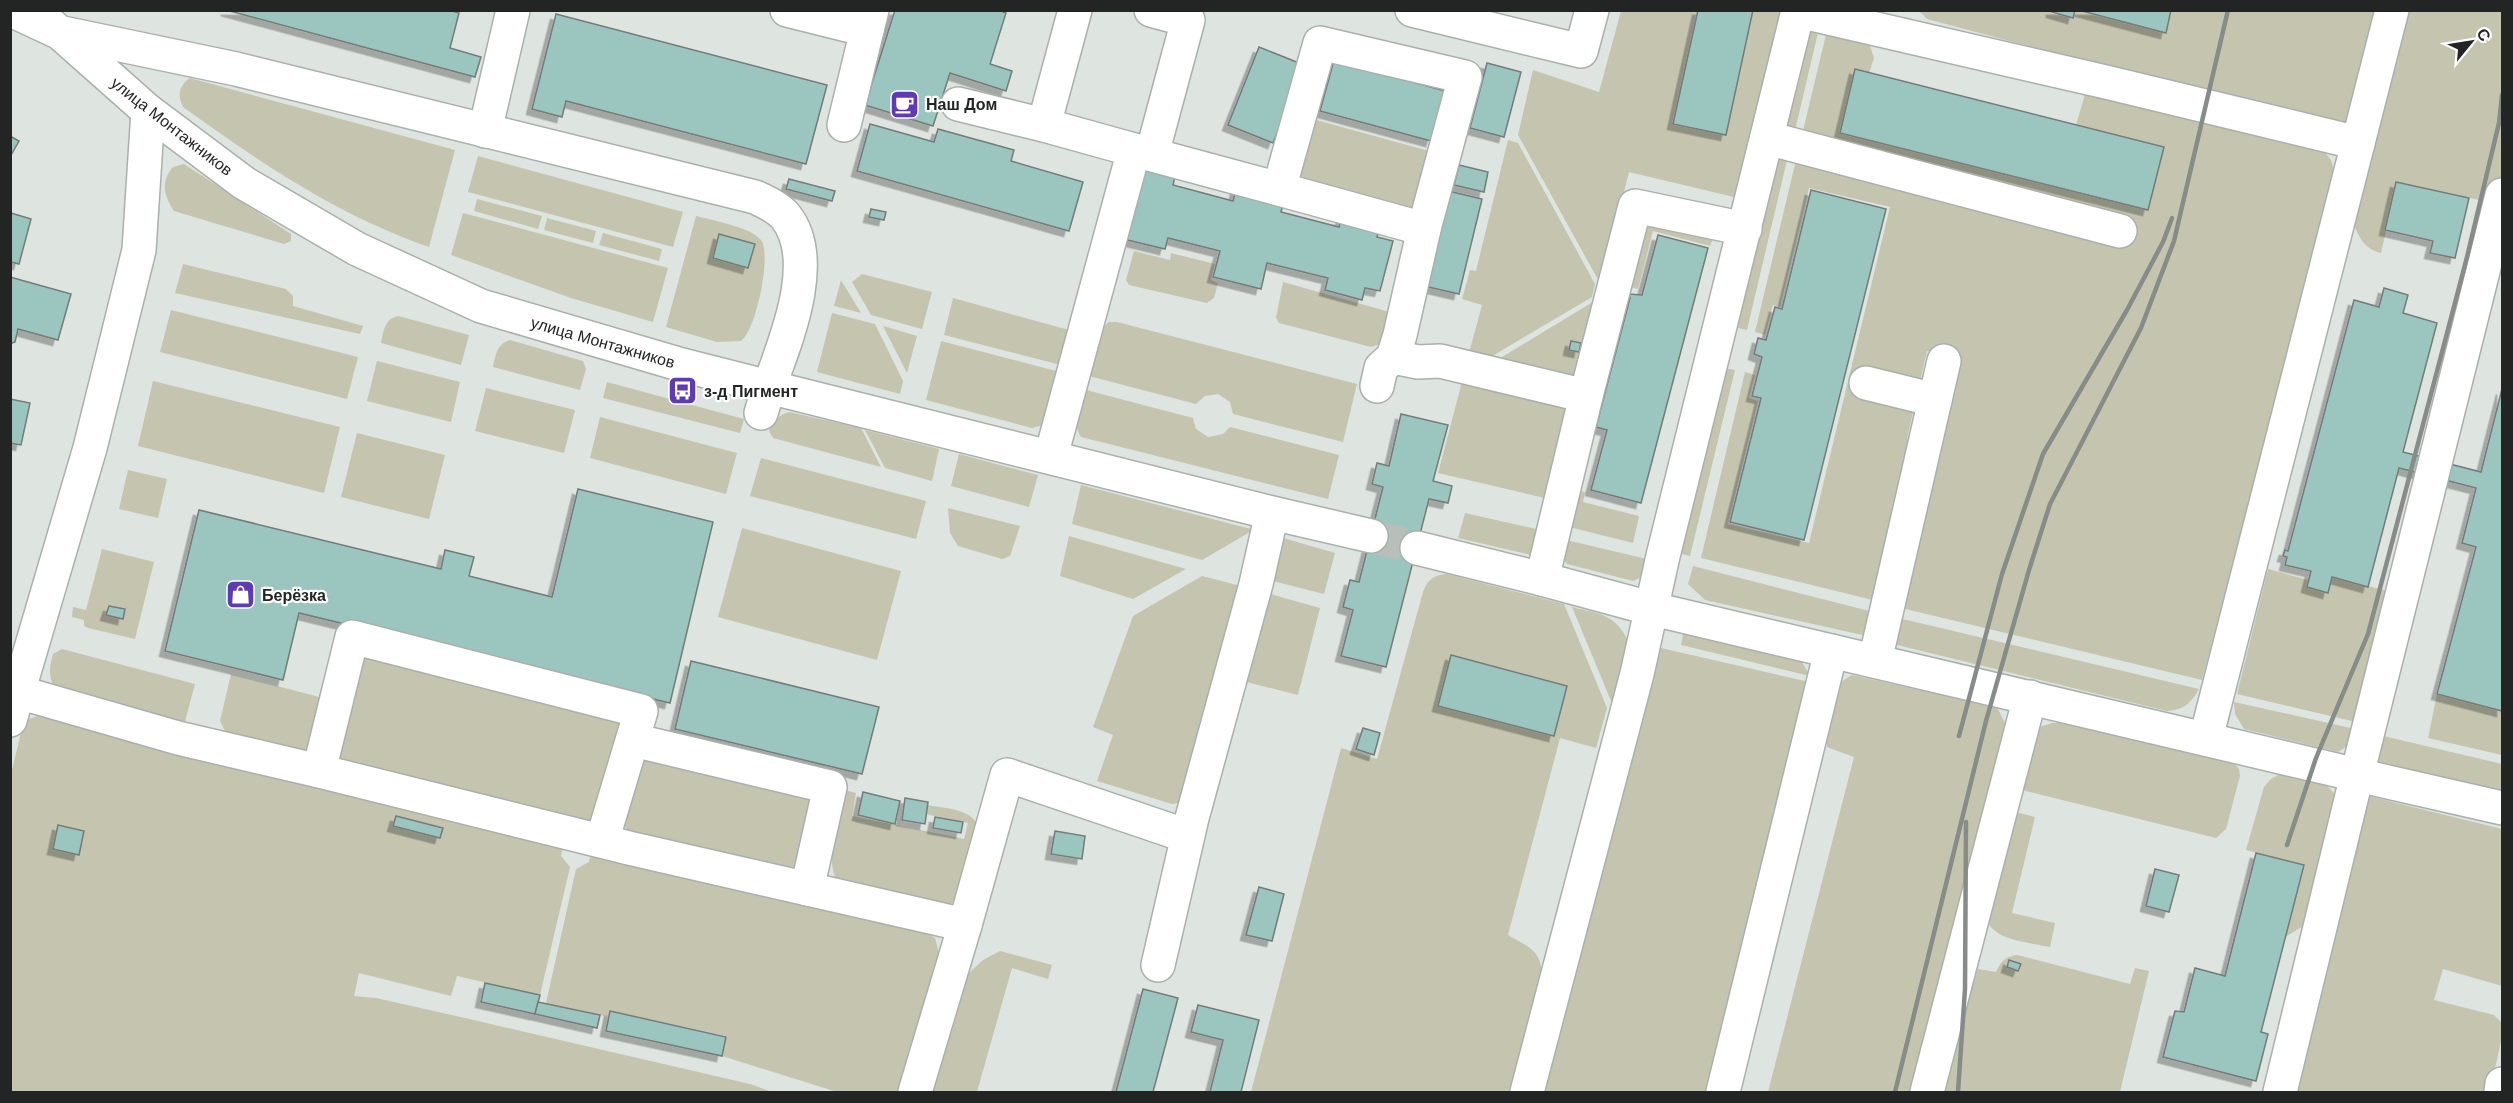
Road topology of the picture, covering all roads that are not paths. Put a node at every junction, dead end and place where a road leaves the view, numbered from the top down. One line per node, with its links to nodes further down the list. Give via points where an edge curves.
1 (11, 10): 11 (street)
2 (513, 10): 16 (street)
3 (787, 10): 10 (street)
4 (1075, 10): 15 (street)
5 (1151, 10): 19 (street, via 1188,21)
6 (1412, 10): 7 (street, via 1581,51)
7 (1593, 10)
8 (2392, 10): 18 (street)
9 (1798, 11): 17 (street); 18 (street)
10 (869, 20): 14 (street)
11 (46, 21): 13 (street, улица Монтажников); 16 (street)
12 (958, 104): 15 (street)
13 (148, 111): 31 (street, улица Монтажников, via 244,183 347,243 481,306 682,365); 41 (street, via 139,250 90,448)
14 (844, 125)
15 (1044, 125): 19 (street)
16 (485, 131): 31 (street, via 755,197 786,217 797,244 799,289)
17 (1767, 138): 23 (street); 24 (street)
18 (2358, 143): 42 (street)
19 (1143, 152): 20 (street); 32 (street)
20 (1280, 189): 22 (street); 22 (street, via 1320,43 1466,77)
21 (2502, 195): 45 (street)
22 (1424, 229): 25 (street)
23 (1745, 229): 29 (street, via 1635,206); 37 (street)
24 (2120, 231)
25 (1393, 357): 28 (street, via 1381,368); 29 (street, via 1440,361)
26 (1944, 361): 30 (street)
27 (1866, 383): 30 (street)
28 (1377, 386)
29 (1586, 396): 36 (street)
30 (1935, 399): 39 (street)
31 (765, 400): 32 (street, улица Монтажников)
32 (1051, 456): 33 (street, улица Монтажников)
33 (1272, 513): 34 (street, улица Монтажников); 47 (street)
34 (1356, 526)
35 (1417, 548): 36 (street)
36 (1542, 579): 37 (street)
37 (1653, 609): 38 (street); 54 (street)
38 (1831, 651): 39 (street); 55 (street)
39 (1875, 661): 40 (street)
40 (2030, 698): 42 (street); 56 (street)
41 (14, 706): 44 (street)
42 (2206, 738): 45 (street)
43 (633, 740): 44 (street, via 641,711 352,637); 48 (street); 49 (street, via 830,787)
44 (319, 771): 48 (street)
45 (2357, 775): 46 (street); 57 (street)
46 (2502, 808)
47 (1187, 836): 50 (street, via 1007,775); 51 (street)
48 (602, 841): 49 (street)
49 (807, 889): 50 (street)
50 (965, 925): 53 (street)
51 (1158, 965)
52 (2502, 1084): 58 (street)
53 (915, 1092)
54 (1527, 1092)
55 (1723, 1092)
56 (1927, 1092)
57 (2280, 1092)
58 (2501, 1092)

